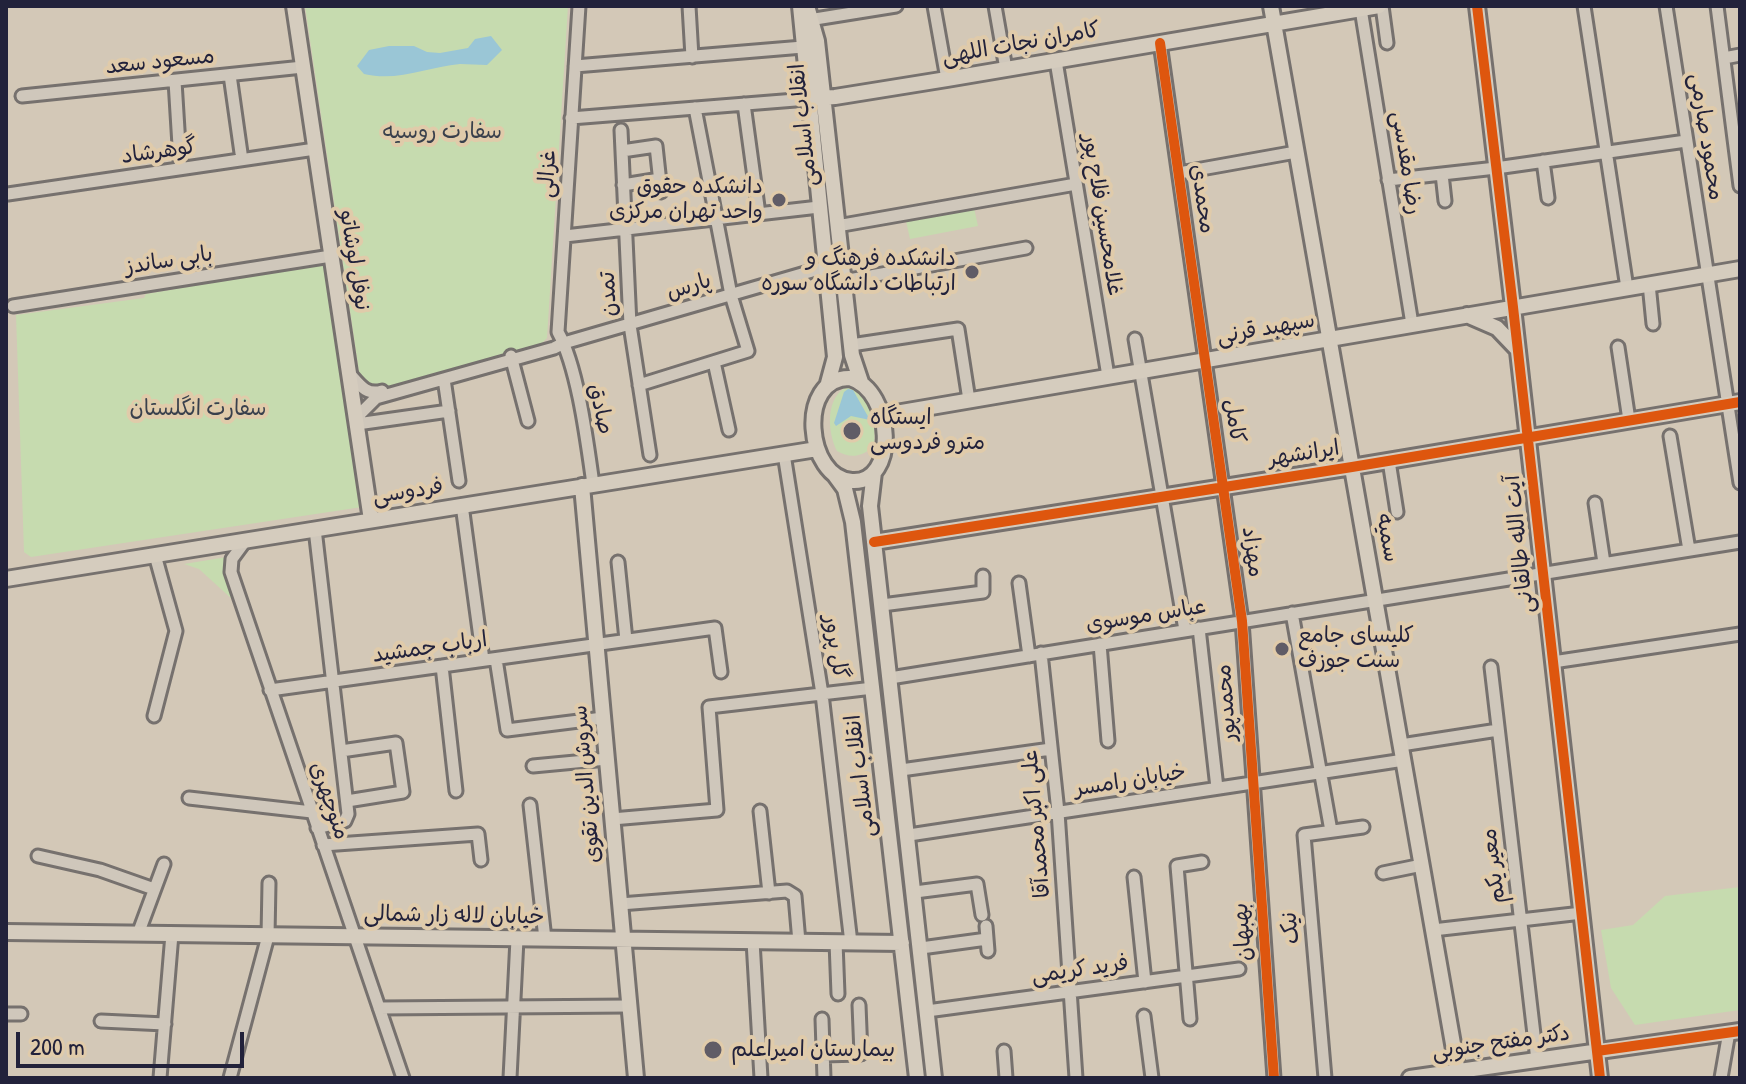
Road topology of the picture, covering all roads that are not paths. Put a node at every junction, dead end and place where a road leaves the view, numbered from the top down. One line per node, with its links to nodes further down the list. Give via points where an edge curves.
1 (294, 6): 25 (main road, نوفل لوشاتو)
2 (579, 6): 24 (street, غزالی)
3 (689, 6): 21 (street)
4 (797, 6): 19 (main road, انقلاب اسلامی)
5 (896, 6): 15 (street)
6 (934, 6): 28 (street)
7 (995, 6): 26 (street)
8 (1271, 6): 16 (main road, سمیه)
9 (1380, 6): 14 (main road, کامران نجات اللهی); 18 (street)
10 (1477, 6): 45 (main road, آیت الله طالقانی)
11 (1584, 6): 40 (street)
12 (1666, 6): 36 (street, محمود صارمی)
13 (1717, 6): 22 (street)
14 (1361, 9): 16 (main road, کامران نجات اللهی); 48 (street, رضا مقدسی)
15 (812, 10): 19 (main road)
16 (1274, 24): 17 (main road, کامران نجات اللهی); 39 (main road, سمیه)
17 (1160, 43): 23 (main road, کامران نجات اللهی); 46 (street, محمدی)
18 (1387, 43)
19 (810, 44): 21 (street); 31 (main road, انقلاب اسلامی)
20 (1740, 55): 22 (street)
21 (692, 57): 24 (street)
22 (1724, 58): 42 (street)
23 (1056, 61): 26 (main road, کامران نجات اللهی); 49 (street, غلامحسین فلاح‌ پور)
24 (575, 66): 34 (street, غزالی)
25 (303, 67): 27 (street, مسعود سعد); 37 (main road, نوفل لوشاتو)
26 (1006, 69): 28 (main road, کامران نجات اللهی)
27 (230, 75): 29 (street, مسعود سعد); 41 (street)
28 (947, 79): 31 (main road, کامران نجات اللهی)
29 (175, 81): 30 (street, مسعود سعد); 44 (street)
30 (22, 96)
31 (816, 98): 32 (street); 55 (main road, انقلاب اسلامی); 58 (main road, انقلاب اسلامی)
32 (744, 104): 33 (street); 56 (street)
33 (695, 108): 34 (street); 57 (street)
34 (571, 118): 60 (street, غزالی)
35 (621, 130): 38 (street, تمدن)
36 (1686, 141): 40 (street); 65 (street, محمود صارمی)
37 (315, 149): 52 (street, گوهرشاد); 62 (main road, نوفل لوشاتو)
38 (622, 151): 50 (street, تمدن); 50 (street, via 656,146 660,186)
39 (1296, 152): 46 (street); 76 (main road, سمیه)
40 (1606, 152): 43 (street); 68 (street)
41 (241, 153)
42 (1738, 157): 51 (street)
43 (1543, 161): 45 (street); 53 (street)
44 (180, 162)
45 (1496, 168): 47 (street); 71 (main road, آیت الله طالقانی)
46 (1179, 173): 83 (street, محمدی)
47 (1442, 174): 48 (street); 54 (street)
48 (1388, 180): 73 (street, رضا مقدسی)
49 (1076, 184): 58 (street); 87 (street, غلامحسین فلاح‌ پور)
50 (623, 185): 59 (street, تمدن)
51 (1740, 186)
52 (8, 194)
53 (1548, 198)
54 (1445, 201)
55 (819, 207): 56 (street); 63 (main road, انقلاب اسلامی)
56 (759, 214): 57 (street)
57 (718, 218): 59 (street); 69 (street)
58 (837, 226): 66 (main road, انقلاب اسلامی)
59 (626, 229): 60 (street); 75 (street, تمدن)
60 (565, 236): 78 (street, غزالی, via 558,332)
61 (1026, 248): 66 (street)
62 (331, 256): 70 (street, بابی ساندز); 86 (main road, نوفل لوشاتو)
63 (826, 267): 69 (street, پارس); 90 (main road, انقلاب اسلامی, via 835,357)
64 (1740, 269): 65 (main road, سپهبد قرنی)
65 (1707, 275): 67 (main road, سپهبد قرنی); 94 (street, محمود صارمی)
66 (843, 281): 79 (main road, انقلاب اسلامی)
67 (1649, 284): 68 (main road, سپهبد قرنی); 74 (street)
68 (1627, 288): 71 (main road, سپهبد قرنی)
69 (731, 295): 75 (street, پارس); 84 (street, via 748,351)
70 (13, 306)
71 (1513, 307): 72 (main road, سپهبد قرنی); 81 (main road, آیت الله طالقانی)
72 (1467, 314): 73 (main road, سپهبد قرنی); 81 (main road, via 1497,328)
73 (1412, 324): 76 (main road, سپهبد قرنی)
74 (1653, 324)
75 (630, 325): 78 (street, پارس); 91 (street, تمدن)
76 (1329, 338): 83 (main road, سپهبد قرنی); 107 (main road, سمیه)
77 (1135, 339): 85 (street)
78 (564, 343): 82 (street, پارس); 112 (street, صادق, via 579,403)
79 (851, 345): 89 (main road, انقلاب اسلامی); 93 (street, via 958,329)
80 (1618, 347): 97 (street)
81 (1518, 350): 102 (main road, آیت الله طالقانی)
82 (511, 357): 88 (street, پارس); 92 (street, پارس); 99 (street)
83 (1205, 360): 85 (main road, سپهبد قرنی); 113 (street, کامل)
84 (714, 362): 91 (street); 100 (street)
85 (1141, 371): 87 (main road, سپهبد قرنی); 114 (street)
86 (349, 373): 92 (street); 98 (main road, نوفل لوشاتو)
87 (1108, 376): 93 (main road, سپهبد قرنی)
88 (444, 379): 92 (street, پارس); 95 (street)
89 (861, 382): 90 (main road, via 845,378); 96 (main road)
90 (828, 383): 103 (main road, via 815,409)
91 (639, 385): 105 (street, تمدن)
92 (376, 395): 98 (street, پارس)
93 (969, 400): 96 (main road, سپهبد قرنی)
94 (1734, 403): 97 (main road, ایرانشهر); 111 (street, محمود صارمی)
95 (449, 411): 98 (street); 110 (street)
96 (884, 415): 108 (main road, via 884,445)
97 (1629, 420): 102 (main road, ایرانشهر)
98 (356, 421): 118 (main road, نوفل لوشاتو)
99 (528, 421)
100 (729, 430)
101 (1670, 436): 123 (street)
102 (1528, 438): 106 (main road, ایرانشهر); 127 (main road, آیت الله طالقانی)
103 (817, 449): 104 (main road, فردوسی); 109 (main road)
104 (784, 454): 112 (main road, فردوسی); 152 (street, گل پرور)
105 (650, 455)
106 (1389, 461): 107 (main road, ایرانشهر); 117 (street)
107 (1352, 467): 113 (main road, ایرانشهر); 131 (main road, سمیه)
108 (874, 472): 109 (main road, via 853,482); 121 (main road, انقلاب اسلامی)
109 (834, 474): 150 (main road, انقلاب اسلامی, via 850,502)
110 (459, 481)
111 (1740, 483)
112 (588, 485): 116 (main road, فردوسی); 140 (main road, سروش الدین تقوی)
113 (1223, 488): 114 (main road, ایرانشهر); 134 (street, مهزاد)
114 (1162, 497): 121 (main road, ایرانشهر); 136 (street)
115 (1595, 503): 126 (street)
116 (462, 505): 118 (main road, فردوسی); 143 (street)
117 (1397, 512)
118 (371, 520): 119 (main road, فردوسی)
119 (315, 529): 120 (main road, فردوسی); 149 (street)
120 (246, 540): 124 (main road, فردوسی); 151 (street, منوچهری, via 232,559 231,572)
121 (874, 542): 132 (main road, انقلاب اسلامی)
122 (1740, 542): 123 (street, عباس موسوی)
123 (1689, 550): 126 (street, عباس موسوی)
124 (155, 555): 129 (main road, فردوسی); 153 (street, via 176,631)
125 (618, 562): 138 (street)
126 (1604, 563): 127 (street, عباس موسوی)
127 (1543, 573): 131 (street, عباس موسوی); 144 (main road, آیت الله طالقانی)
128 (983, 576): 132 (street, via 983,592)
129 (6, 579)
130 (1019, 583): 141 (street, علی اکبر محمدآقا)
131 (1375, 600): 133 (street, عباس موسوی); 159 (main road, سمیه)
132 (882, 605): 148 (main road, انقلاب اسلامی)
133 (1292, 613): 134 (street, عباس موسوی); 163 (street)
134 (1242, 621): 135 (street, عباس موسوی); 164 (street, محمدپور)
135 (1199, 628): 136 (street, عباس موسوی); 165 (street)
136 (1185, 630): 139 (street, عباس موسوی)
137 (1740, 634): 144 (street)
138 (626, 640): 140 (street, ارباب جمشید); 147 (street, ارباب جمشید, via 715,628)
139 (1100, 644): 141 (street, عباس موسوی); 156 (street)
140 (596, 645): 142 (street, ارباب جمشید); 154 (main road, سروش الدین تقوی)
141 (1035, 655): 148 (street, عباس موسوی); 157 (street, علی اکبر محمدآقا)
142 (496, 659): 143 (street, ارباب جمشید); 154 (street, via 507,730)
143 (483, 660): 145 (street, ارباب جمشید)
144 (1553, 662): 191 (main road, آیت الله طالقانی)
145 (442, 666): 149 (street, ارباب جمشید); 166 (street)
146 (1491, 667): 155 (street, معیر یکم)
147 (721, 672)
148 (890, 678): 162 (main road, انقلاب اسلامی)
149 (333, 682): 151 (street, ارباب جمشید); 158 (street)
150 (873, 688): 152 (street); 205 (main road, انقلاب اسلامی)
151 (270, 690): 171 (street, منوچهری)
152 (822, 694): 173 (street, via 709,707 717,810); 204 (street, گل پرور)
153 (154, 716)
154 (603, 718): 160 (main road, سروش الدین تقوی)
155 (1498, 730): 159 (street, خیابان رامسر); 192 (street, معیر یکم)
156 (1108, 741)
157 (1051, 749): 162 (street); 172 (street, علی اکبر محمدآقا)
158 (341, 751): 168 (street); 168 (street, via 396,743 403,792)
159 (1402, 752): 163 (street, خیابان رامسر); 183 (main road, سمیه)
160 (607, 759): 161 (street); 173 (main road, سروش الدین تقوی)
161 (533, 766)
162 (901, 770): 177 (main road, انقلاب اسلامی)
163 (1321, 772): 164 (street, خیابان رامسر); 176 (street)
164 (1253, 783): 165 (street, خیابان رامسر); 243 (street, بهبهان)
165 (1217, 788): 172 (street, خیابان رامسر)
166 (456, 791)
167 (189, 798): 171 (street)
168 (347, 801): 175 (street, via 347,820)
169 (530, 805): 200 (street)
170 (760, 811): 189 (street)
171 (312, 812): 175 (street, منوچهری)
172 (1058, 812): 177 (street, خیابان رامسر); 210 (street, علی اکبر محمدآقا)
173 (612, 819): 190 (main road, سروش الدین تقوی)
174 (1363, 827): 176 (street, نیک)
175 (317, 828): 178 (street, منوچهری)
176 (1331, 831): 244 (street, نیک, via 1304,835)
177 (909, 835): 188 (main road, انقلاب اسلامی)
178 (323, 845): 180 (street, via 478,834); 198 (street, منوچهری)
179 (38, 856): 187 (street)
180 (481, 860)
181 (1202, 862): 208 (street, via 1177,866)
182 (164, 864): 187 (street)
183 (1422, 865): 184 (street); 193 (main road, سمیه)
184 (1383, 873)
185 (1134, 877): 209 (street)
186 (269, 883): 197 (street)
187 (154, 889): 195 (street)
188 (915, 892): 206 (main road, انقلاب اسلامی); 206 (street, via 977,884 986,933)
189 (769, 893): 190 (street); 203 (street, via 787,891 795,896)
190 (620, 904): 201 (main road, سروش الدین تقوی)
191 (1582, 913): 192 (street); 226 (main road, آیت الله طالقانی)
192 (1521, 920): 193 (street); 228 (street, معیر یکم)
193 (1433, 930): 229 (main road, سمیه)
194 (6, 932): 195 (main road, خیابان لاله زار شمالی)
195 (138, 934): 196 (main road, خیابان لاله زار شمالی)
196 (172, 934): 197 (main road, خیابان لاله زار شمالی); 223 (street)
197 (268, 936): 198 (main road, خیابان لاله زار شمالی); 231 (street)
198 (354, 937): 199 (main road, خیابان لاله زار شمالی); 215 (street, منوچهری)
199 (517, 939): 200 (main road, خیابان لاله زار شمالی); 214 (street)
200 (545, 939): 201 (main road, خیابان لاله زار شمالی)
201 (623, 940): 202 (main road, خیابان لاله زار شمالی); 213 (main road, سروش الدین تقوی)
202 (753, 941): 203 (main road, خیابان لاله زار شمالی); 235 (street)
203 (799, 942): 204 (main road, خیابان لاله زار شمالی)
204 (844, 942): 205 (main road, خیابان لاله زار شمالی); 211 (street, گل پرور)
205 (902, 943): 238 (main road, انقلاب اسلامی)
206 (921, 948): 216 (main road, انقلاب اسلامی)
207 (1239, 969): 208 (street, فرید کریمی)
208 (1186, 976): 209 (street, فرید کریمی); 221 (street)
209 (1145, 982): 210 (street, فرید کریمی)
210 (1069, 992): 216 (street, فرید کریمی); 241 (street, علی اکبر محمدآقا)
211 (838, 994)
212 (859, 1005): 227 (street, via 861,1054)
213 (629, 1006): 214 (street); 234 (main road, سروش الدین تقوی)
214 (514, 1007): 215 (street); 233 (street)
215 (379, 1008): 232 (street, منوچهری)
216 (927, 1011): 239 (main road, انقلاب اسلامی)
217 (6, 1014): 218 (street)
218 (21, 1014)
219 (1144, 1016): 242 (street)
220 (822, 1019): 227 (street)
221 (1190, 1019)
222 (101, 1021): 223 (street)
223 (165, 1024): 230 (street)
224 (1735, 1032): 226 (main road, دکتر مفتح جنوبی); 247 (street)
225 (1004, 1051): 240 (street)
226 (1597, 1051): 228 (main road, دکتر مفتح جنوبی); 246 (main road, آیت الله طالقانی)
227 (823, 1055): 237 (street)
228 (1537, 1060): 229 (main road, دکتر مفتح جنوبی)
229 (1459, 1074): 245 (main road, دکتر مفتح جنوبی)
230 (160, 1078)
231 (230, 1078)
232 (403, 1078)
233 (510, 1078)
234 (636, 1078)
235 (761, 1078)
236 (813, 1078): 237 (street)
237 (824, 1078)
238 (917, 1078)
239 (934, 1078)
240 (1006, 1078)
241 (1076, 1078)
242 (1152, 1078)
243 (1274, 1078)
244 (1325, 1078)
245 (1410, 1078)
246 (1600, 1078)
247 (1721, 1078)

